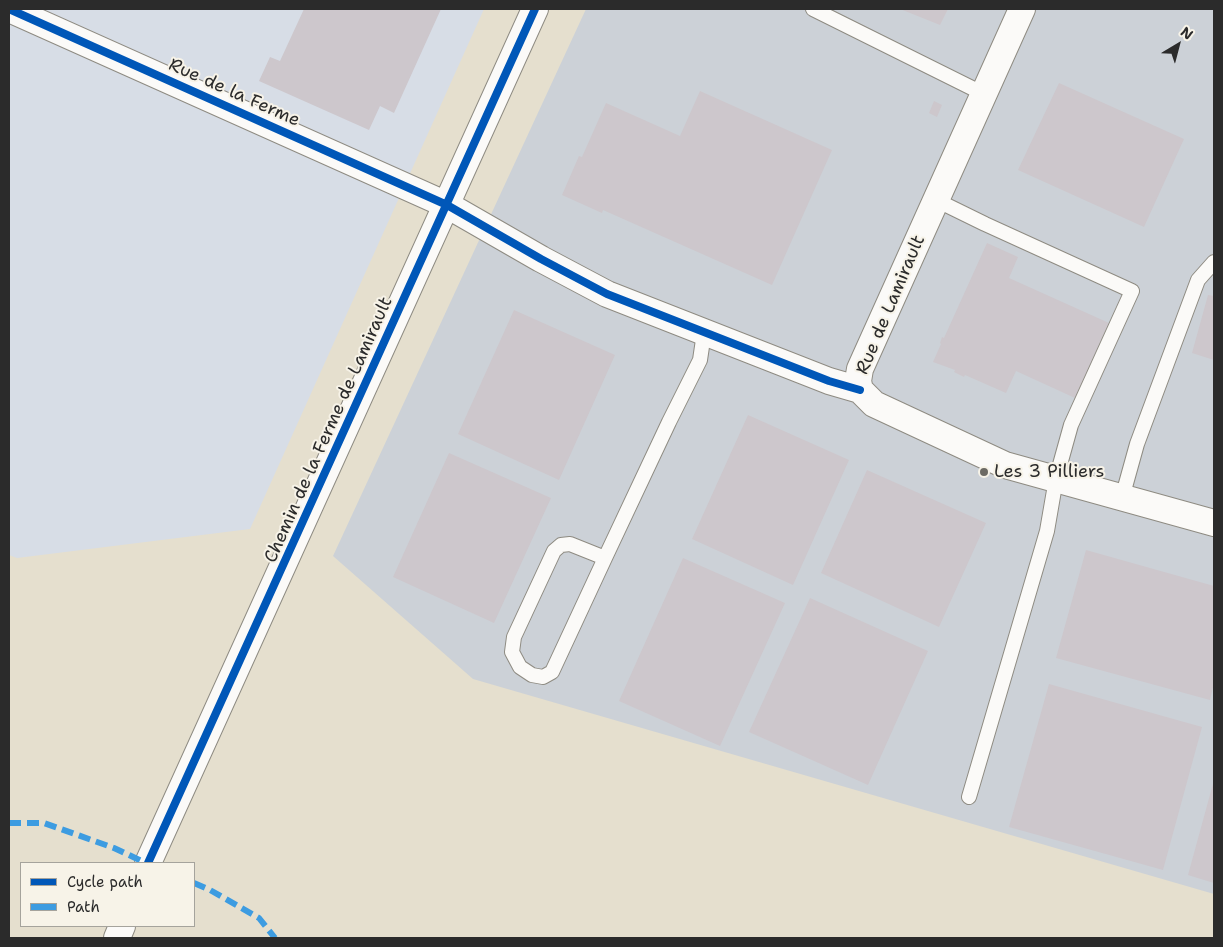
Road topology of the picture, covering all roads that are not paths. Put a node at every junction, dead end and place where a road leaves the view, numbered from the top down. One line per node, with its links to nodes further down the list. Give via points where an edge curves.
1 (9, 9): 7 (street, Rue de la Ferme)
2 (535, 9): 7 (street, Chemin de la Ferme de Lamirault)
3 (813, 9): 5 (lane)
4 (1022, 9): 5 (street, Rue de Lamirault)
5 (984, 94): 6 (street, Rue de Lamirault)
6 (936, 200): 10 (street, Rue de Lamirault, via 860,369); 11 (lane, via 1132,291 1071,425)
7 (447, 206): 9 (street, Rue de la Ferme, via 607,294); 16 (street, Chemin de la Ferme de Lamirault)
8 (1214, 262): 12 (lane, via 1198,280 1136,444)
9 (704, 333): 10 (street, Rue de la Ferme); 14 (lane, via 700,360)
10 (860, 390): 11 (street, Rue de Lamirault, via 874,404 1005,465)
11 (1056, 479): 12 (street, Rue de Lamirault); 15 (lane, via 1047,530)
12 (1122, 498): 13 (street, Rue de Lamirault)
13 (1214, 523)
14 (605, 558): 14 (lane, via 552,672 543,677 532,675 520,667 512,652 514,637 554,551 561,545 570,544)
15 (970, 797)
16 (148, 862)

